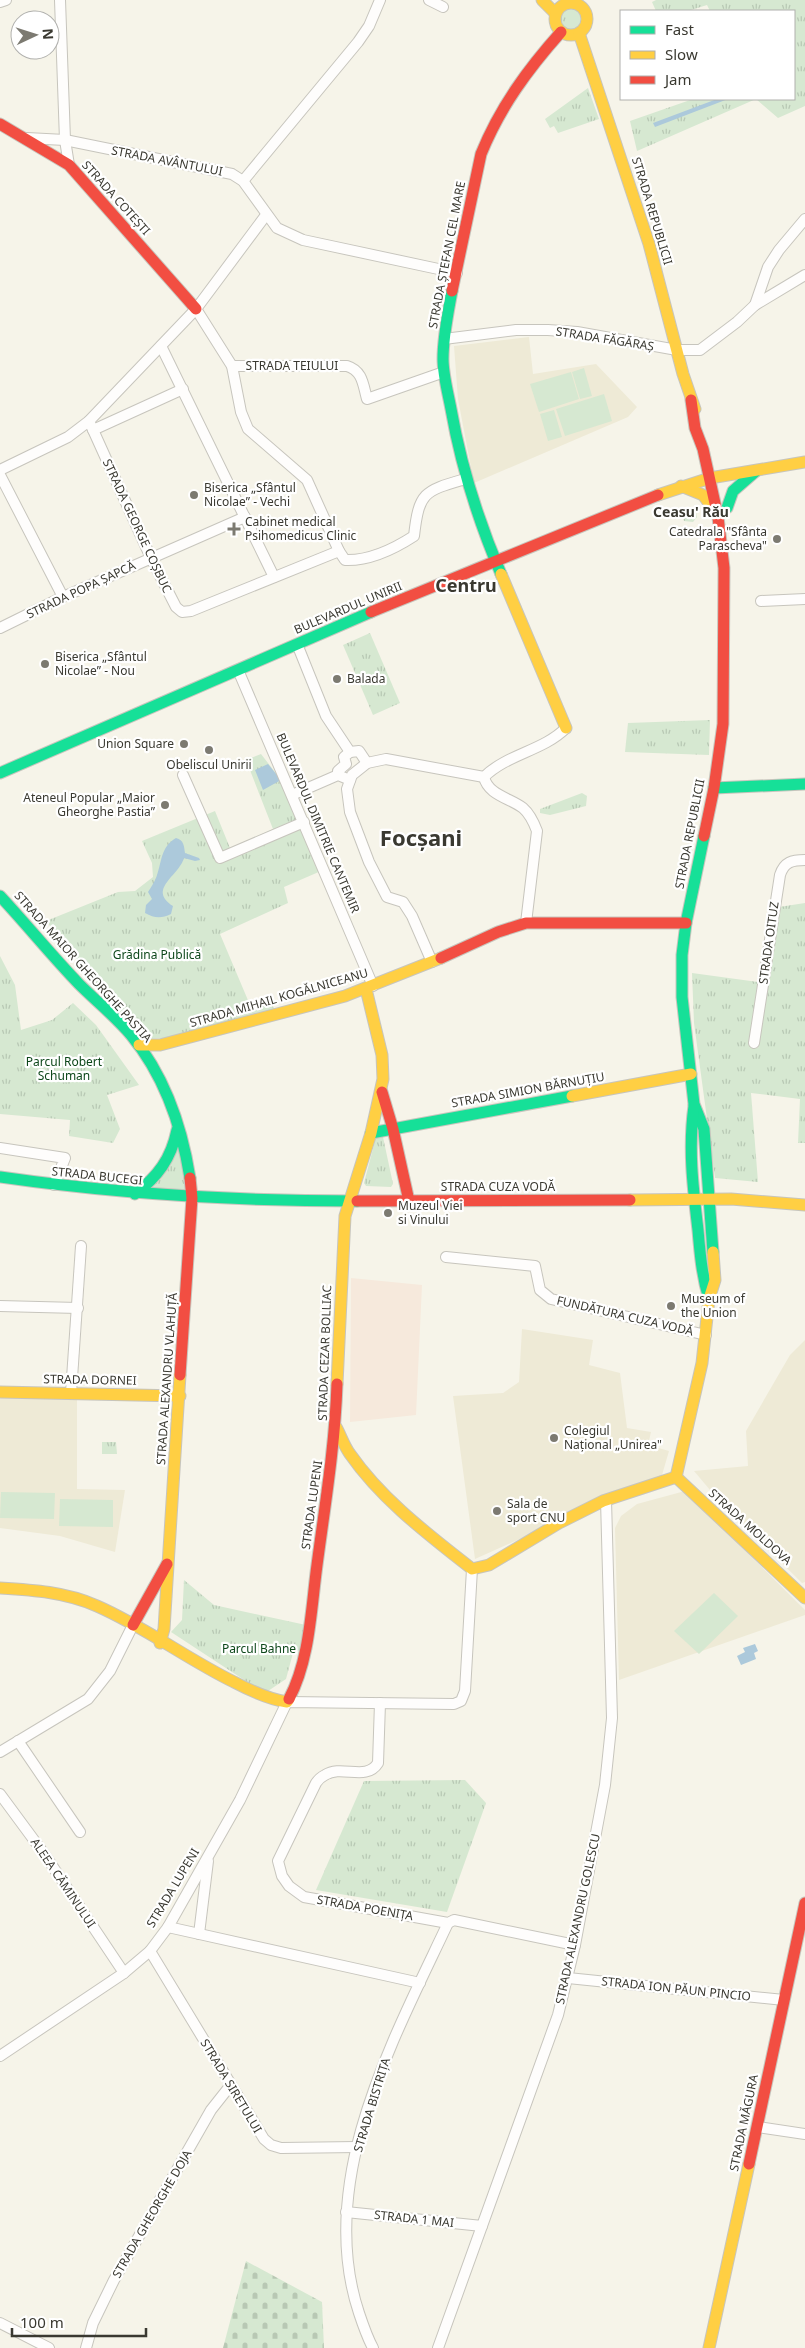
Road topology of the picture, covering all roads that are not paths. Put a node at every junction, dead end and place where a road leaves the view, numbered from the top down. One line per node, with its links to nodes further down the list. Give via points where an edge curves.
1 (6, 0): 6 (street)
2 (60, 0): 14 (street)
3 (380, 0): 16 (street, via 358,42)
4 (429, 0): 8 (street)
5 (542, 0): 9 (main road)
6 (0, 2)
7 (576, 2): 9 (main road, via 565,4); 11 (main road, via 586,17 585,26)
8 (443, 7)
9 (556, 14): 10 (main road, via 556,26)
10 (561, 32): 11 (main road); 19 (main road, STRADA ȘTEFAN CEL MARE, via 503,104 490,129 481,154)
11 (578, 33): 25 (main road, STRADA REPUBLICII, via 649,244)
12 (0, 124): 13 (main road, STRADA COTEȘTI)
13 (26, 138): 14 (street, STRADA AVÂNTULUI); 15 (main road, STRADA COTEȘTI)
14 (65, 140): 15 (street); 16 (street, STRADA AVÂNTULUI, via 232,174)
15 (68, 165): 22 (main road, STRADA COTEȘTI)
16 (243, 181): 17 (street)
17 (266, 215): 19 (street, via 277,228 303,240); 22 (street)
18 (805, 219): 21 (street, via 768,267)
19 (456, 273): 23 (main road, STRADA ȘTEFAN CEL MARE)
20 (805, 275): 21 (street, STRADA FĂGĂRAȘ)
21 (756, 305): 25 (street, STRADA FĂGĂRAȘ, via 700,350)
22 (196, 309): 24 (street); 26 (street)
23 (444, 339): 25 (street, STRADA FĂGĂRAȘ, via 516,330 548,330 578,332); 27 (main road, STRADA ȘTEFAN CEL MARE)
24 (161, 346): 28 (street); 29 (street)
25 (677, 350): 34 (main road, STRADA REPUBLICII, via 695,428)
26 (232, 366): 27 (street, STRADA TEIULUI, via 347,366 355,368 360,375 367,399); 39 (street, via 240,412 248,429 308,480)
27 (444, 372): 35 (main road, STRADA ȘTEFAN CEL MARE)
28 (182, 389): 29 (street); 38 (street)
29 (91, 426): 32 (street); 40 (street, STRADA GEORGE COȘBUC)
30 (805, 462): 31 (main road, BULEVARDUL UNIRII)
31 (760, 468): 34 (main road, BULEVARDUL UNIRII); 37 (main road, via 736,485)
32 (0, 470)
33 (0, 475): 43 (street)
34 (715, 477): 36 (main road, BULEVARDUL UNIRII); 37 (main road, STRADA REPUBLICII)
35 (465, 479): 39 (street, STRADA GEORGE COȘBUC, via 428,493 418,505 414,536 377,555 356,560); 41 (main road, STRADA ȘTEFAN CEL MARE)
36 (681, 486): 37 (main road, via 700,492); 41 (main road, BULEVARDUL UNIRII)
37 (722, 511): 58 (main road, STRADA REPUBLICII, via 728,541 724,568 723,724)
38 (245, 517): 40 (street, STRADA POPA ȘAPCĂ); 42 (street)
39 (342, 556): 42 (street, STRADA GEORGE COȘBUC)
40 (150, 558): 42 (street, STRADA GEORGE COȘBUC, via 182,612); 43 (street, STRADA POPA ȘAPCĂ)
41 (494, 561): 47 (main road, BULEVARDUL UNIRII); 49 (main road, STRADA ȘTEFAN CEL MARE)
42 (274, 577)
43 (62, 597): 46 (street, STRADA POPA ȘAPCĂ)
44 (805, 599): 45 (street)
45 (761, 602)
46 (0, 628)
47 (296, 644): 48 (main road, BULEVARDUL UNIRII); 50 (street, via 326,716)
48 (238, 670): 52 (main road, BULEVARDUL UNIRII); 59 (street, BULEVARDUL DIMITRIE CANTEMIR)
49 (566, 728): 55 (street, via 548,743 493,767)
50 (350, 752): 51 (street, via 359,751); 53 (street, via 344,758 346,764)
51 (367, 763): 55 (street, via 386,759); 56 (street)
52 (0, 772)
53 (338, 775): 56 (street); 59 (street)
54 (183, 776): 60 (street, via 220,858)
55 (484, 777): 65 (street, via 490,789 523,808 537,831)
56 (350, 780): 66 (street, via 347,789 350,812 369,862 387,897 403,902 412,916)
57 (805, 784): 58 (main road)
58 (714, 788): 64 (main road, STRADA REPUBLICII)
59 (292, 795): 60 (street, BULEVARDUL DIMITRIE CANTEMIR)
60 (304, 822): 67 (street, BULEVARDUL DIMITRIE CANTEMIR)
61 (805, 860): 68 (street, STRADA OITUZ, via 788,862 782,867)
62 (0, 896): 63 (main road, STRADA MAIOR GHEORGHE PASTIA)
63 (6, 908): 69 (main road, STRADA MAIOR GHEORGHE PASTIA)
64 (686, 923): 65 (main road, STRADA MIHAIL KOGĂLNICEANU); 70 (main road, STRADA REPUBLICII, via 682,978)
65 (526, 924): 66 (main road, STRADA MIHAIL KOGĂLNICEANU, via 498,932)
66 (432, 962): 67 (main road, STRADA MIHAIL KOGĂLNICEANU)
67 (369, 987): 69 (main road, STRADA MIHAIL KOGĂLNICEANU, via 290,1012 160,1045); 71 (main road, BULEVARDUL DIMITRIE CANTEMIR, via 382,1055)
68 (754, 1043)
69 (139, 1045): 73 (main road, STRADA MAIOR GHEORGHE PASTIA, via 154,1069)
70 (690, 1074): 72 (main road, STRADA REPUBLICII); 74 (main road, STRADA SIMION BĂRNUȚIU)
71 (381, 1090): 74 (main road, BULEVARDUL DIMITRIE CANTEMIR); 75 (main road, BULEVARDUL DIMITRIE CANTEMIR)
72 (694, 1104): 81 (main road, STRADA REPUBLICII, via 689,1130); 82 (main road, STRADA REPUBLICII, via 704,1129)
73 (177, 1126): 79 (main road, via 173,1151 167,1163 151,1182); 80 (main road, STRADA MAIOR GHEORGHE PASTIA, via 190,1168)
74 (393, 1129): 75 (main road, STRADA SIMION BĂRNUȚIU); 84 (main road, BULEVARDUL DIMITRIE CANTEMIR)
75 (371, 1133): 83 (main road, BULEVARDUL DIMITRIE CANTEMIR)
76 (0, 1148): 78 (street, via 65,1158)
77 (0, 1177): 78 (main road, STRADA BUCEGI)
78 (54, 1185): 79 (main road, STRADA BUCEGI)
79 (135, 1194): 80 (main road, STRADA BUCEGI)
80 (192, 1198): 83 (main road, STRADA CUZA VODĂ); 94 (main road, STRADA ALEXANDRU VLAHUȚĂ)
81 (694, 1200): 82 (main road, STRADA CUZA VODĂ); 84 (main road, STRADA CUZA VODĂ); 88 (main road, STRADA REPUBLICII, via 702,1281)
82 (710, 1200): 85 (main road, STRADA CUZA VODĂ); 88 (main road, STRADA REPUBLICII, via 715,1280)
83 (348, 1201): 84 (main road, STRADA CUZA VODĂ); 95 (main road, STRADA CEZAR BOLLIAC, via 341,1275)
84 (409, 1201)
85 (805, 1205)
86 (81, 1246): 90 (street)
87 (446, 1257): 91 (street, FUNDĂTURA CUZA VODĂ, via 535,1266 540,1290 551,1299)
88 (709, 1299): 91 (main road, STRADA REPUBLICII)
89 (0, 1306): 90 (street)
90 (78, 1308): 93 (street)
91 (706, 1335): 96 (main road, STRADA REPUBLICII)
92 (0, 1392): 93 (main road, STRADA DORNEI)
93 (71, 1393): 94 (main road, STRADA DORNEI)
94 (180, 1396): 98 (main road, STRADA ALEXANDRU VLAHUȚĂ)
95 (336, 1427): 99 (main road, STRADA CEZAR BOLLIAC, via 349,1454 370,1477 426,1533); 104 (main road, STRADA LUPENI, via 306,1646 296,1685)
96 (676, 1477): 97 (main road); 101 (main road, STRADA MOLDOVA)
97 (606, 1500): 99 (main road, via 570,1515 489,1565 479,1570); 115 (street, STRADA ALEXANDRU GOLESCU, via 612,1718 605,1785)
98 (168, 1562): 102 (main road, STRADA ALEXANDRU VLAHUȚĂ); 103 (main road, STRADA ALEXANDRU VLAHUȚĂ, via 164,1629)
99 (472, 1569): 105 (street, via 465,1691 461,1701 454,1704)
100 (0, 1588): 102 (main road, via 68,1596 97,1606)
101 (805, 1598)
102 (132, 1625): 103 (main road); 106 (street, via 110,1671 88,1699)
103 (160, 1643): 104 (main road, via 205,1670 270,1700)
104 (287, 1702): 105 (street); 110 (street, STRADA LUPENI, via 240,1800)
105 (380, 1704): 112 (street, STRADA POENIȚA, via 378,1763 367,1773 336,1772 326,1774 316,1783 278,1861 282,1876 304,1897)
106 (18, 1740): 107 (street); 109 (street)
107 (0, 1752)
108 (0, 1794): 117 (street, ALEEA CĂMINULUI, via 45,1854)
109 (80, 1832)
110 (209, 1855): 113 (street, STRADA LUPENI); 114 (street)
111 (805, 1903): 120 (main road, STRADA MĂGURA)
112 (448, 1923): 115 (street, STRADA POENIȚA, via 454,1920); 119 (street)
113 (168, 1927): 114 (street); 116 (street, STRADA LUPENI)
114 (199, 1934): 119 (street)
115 (575, 1945): 118 (street, STRADA ALEXANDRU GOLESCU)
116 (150, 1951): 117 (street, STRADA LUPENI); 122 (street, STRADA SIRETULUI)
117 (124, 1973): 121 (street, STRADA LUPENI)
118 (568, 1978): 120 (street, STRADA ION PĂUN PINCIO); 127 (street, STRADA ALEXANDRU GOLESCU, via 540,2070)
119 (420, 1984): 125 (street, STRADA BISTRIȚA, via 394,2037)
120 (784, 2000): 123 (main road, STRADA MĂGURA)
121 (0, 2056)
122 (230, 2086): 125 (street, STRADA SIRETULUI, via 271,2145 281,2148); 130 (street, STRADA GHEORGHE DOJA, via 211,2110 114,2280 93,2323)
123 (758, 2127): 124 (street); 133 (main road, STRADA MĂGURA)
124 (805, 2134)
125 (357, 2148): 126 (street, STRADA BISTRIȚA)
126 (346, 2212): 127 (street, STRADA 1 MAI); 131 (street, STRADA BISTRIȚA, via 348,2269)
127 (482, 2226): 132 (street, STRADA ALEXANDRU GOLESCU)
128 (0, 2323): 129 (street)
129 (49, 2348)
130 (86, 2348)
131 (373, 2348)
132 (438, 2348)
133 (709, 2348)

